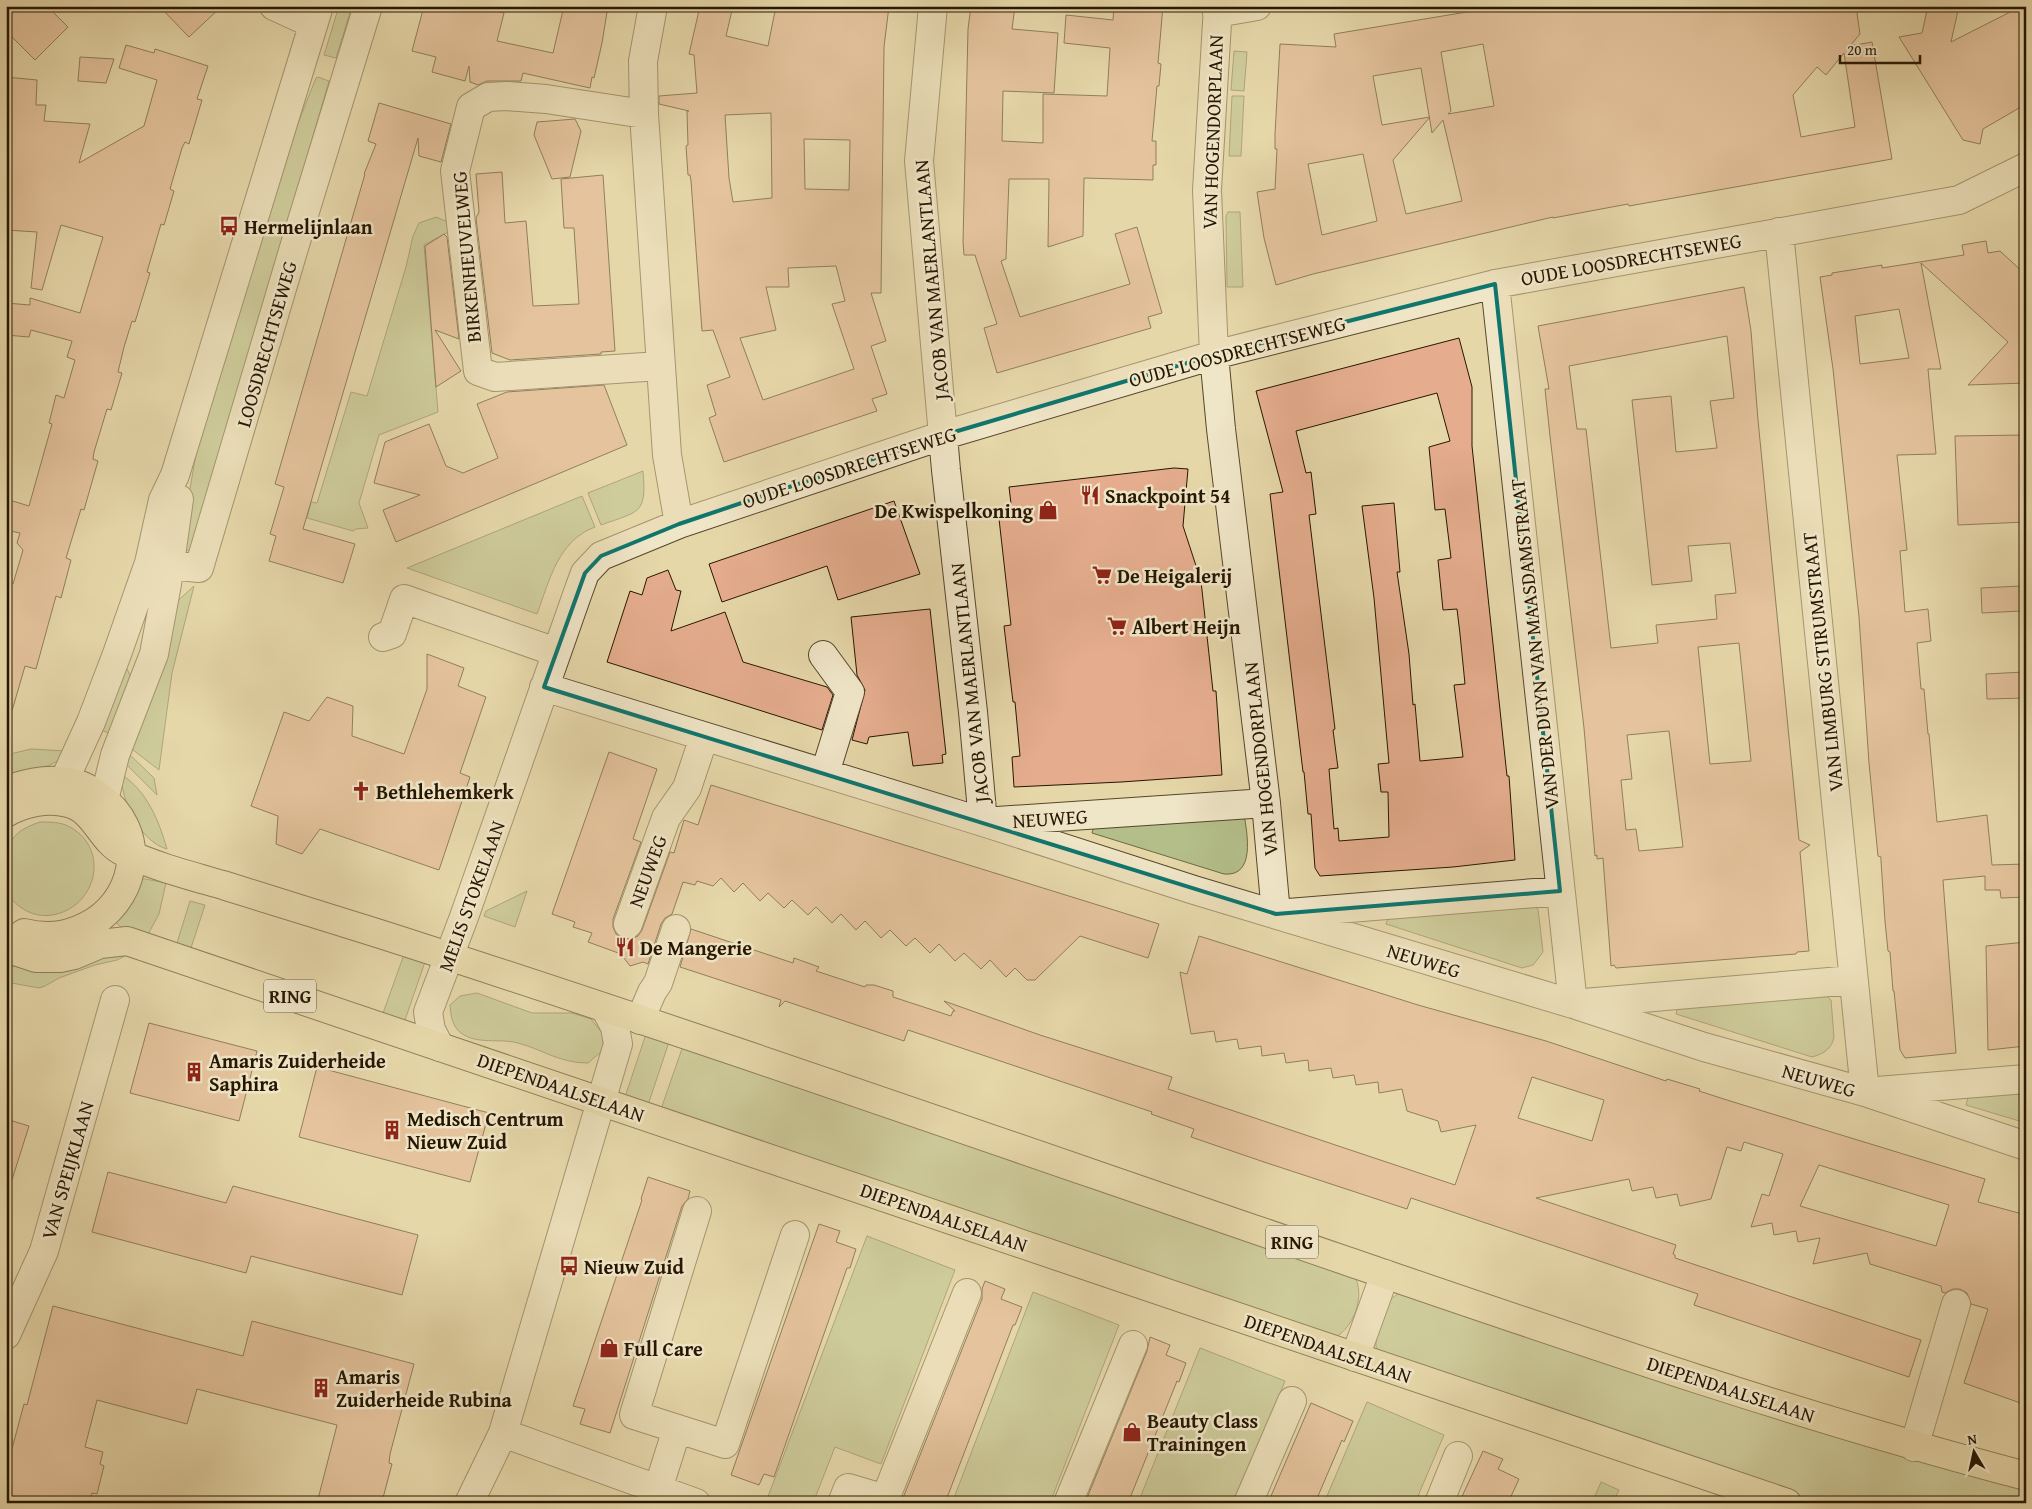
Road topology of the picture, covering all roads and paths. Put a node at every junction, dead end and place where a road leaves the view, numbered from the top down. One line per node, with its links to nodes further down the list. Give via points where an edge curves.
1 (274, 6): 7 (street)
2 (368, 6): 16 (street, LOOSDRECHTSEWEG, via 199,568)
3 (653, 6): 8 (street, via 643,61)
4 (933, 6): 14 (street, JACOB VAN MAERLANTLAAN, via 919,161)
5 (1257, 6): 6 (street)
6 (1218, 10): 12 (street, VAN HOGENDORPLAAN, via 1206,190)
7 (316, 15): 16 (street, via 175,475 163,500)
8 (644, 114): 13 (street); 13 (street, BIRKENHEUVELWEG, via 546,99 488,97 471,108 455,171 478,372 495,377)
9 (2026, 167): 10 (street, OUDE LOOSDRECHTSEWEG, via 1959,200)
10 (1780, 232): 11 (street, OUDE LOOSDRECHTSEWEG); 36 (street, VAN LIMBURG STIRUMSTRAAT)
11 (1495, 284): 12 (street, OUDE LOOSDRECHTSEWEG); 30 (street, VAN DER DUYN VAN MAASDAMSTRAAT)
12 (1214, 355): 14 (street, OUDE LOOSDRECHTSEWEG); 26 (street, VAN HOGENDORPLAAN)
13 (660, 366): 15 (street, via 667,456)
14 (944, 435): 15 (street, OUDE LOOSDRECHTSEWEG); 28 (street, JACOB VAN MAERLANTLAAN)
15 (679, 524): 18 (street, OUDE LOOSDRECHTSEWEG, via 600,556 585,573)
16 (159, 564): 24 (street); 25 (street, via 154,654 115,755)
17 (383, 638): 18 (street, via 392,634 404,599)
18 (556, 652): 20 (street, OUDE LOOSDRECHTSEWEG)
19 (822, 655): 22 (street, via 850,692)
20 (544, 687): 21 (street, NEUWEG); 35 (street, MELIS STOKELAAN)
21 (704, 737): 22 (street, NEUWEG); 32 (street, NEUWEG, via 687,788 666,818)
22 (825, 774): 28 (street, NEUWEG)
23 (6, 790): 24 (main road, RING, via 45,780)
24 (60, 791): 25 (main road, RING, via 80,784); 27 (main road, RING); 29 (main road, RING, via 66,803 95,821 115,847)
25 (104, 800): 29 (main road, RING, via 123,820)
26 (1266, 803): 28 (street, NEUWEG); 31 (street, VAN HOGENDORPLAAN)
27 (6, 813)
28 (983, 822): 31 (street, NEUWEG)
29 (132, 855): 34 (main road, RING, via 128,880 120,896 110,911 100,918 62,936); 35 (main road, DIEPENDAALSELAAN / RING)
30 (1560, 891): 31 (street, NEUWEG); 38 (street, VAN DER DUYN VAN MAASDAMSTRAAT)
31 (1276, 914): 38 (street, NEUWEG)
32 (628, 924)
33 (676, 929): 40 (street, via 658,983)
34 (11, 938): 41 (main road, DIEPENDAALSELAAN / RING, via 36,958 60,958 100,944 127,941)
35 (449, 956): 39 (main road, DIEPENDAALSELAAN / RING); 41 (street, MELIS STOKELAAN, via 428,1012 431,1030)
36 (1853, 980): 38 (street, NEUWEG); 43 (street, VAN LIMBURG STIRUMSTRAAT)
37 (115, 1000): 51 (street, VAN SPEIJKLAAN, via 44,1252)
38 (1573, 1004): 43 (street, NEUWEG, via 1704,1047)
39 (606, 1008): 40 (main road, DIEPENDAALSELAAN / RING); 44 (street, via 615,1027 618,1044)
40 (640, 1020): 48 (main road, DIEPENDAALSELAAN / RING)
41 (440, 1047): 44 (main road, DIEPENDAALSELAAN / RING)
42 (2026, 1079): 43 (street, NEUWEG)
43 (1865, 1092): 45 (street, NEUWEG)
44 (601, 1101): 53 (main road, DIEPENDAALSELAAN / RING); 56 (street)
45 (2026, 1146)
46 (697, 1211): 55 (street, via 634,1415)
47 (795, 1235): 55 (street, via 725,1444)
48 (1385, 1274): 53 (street); 57 (main road, DIEPENDAALSELAAN / RING, via 1712,1384)
49 (967, 1293): 63 (street, via 885,1499 848,1488)
50 (1956, 1304): 57 (street)
51 (6, 1335)
52 (1133, 1345): 64 (street)
53 (1355, 1357): 67 (main road, DIEPENDAALSELAAN / RING)
54 (1292, 1402): 65 (street)
55 (677, 1429): 60 (street)
56 (503, 1433): 60 (street); 61 (street)
57 (1914, 1447): 59 (main road, DIEPENDAALSELAAN / RING)
58 (1458, 1456): 66 (street)
59 (2026, 1476)
60 (658, 1489): 62 (street)
61 (469, 1503)
62 (696, 1503)
63 (842, 1503)
64 (1068, 1503)
65 (1248, 1503)
66 (1439, 1503)
67 (1787, 1503)

